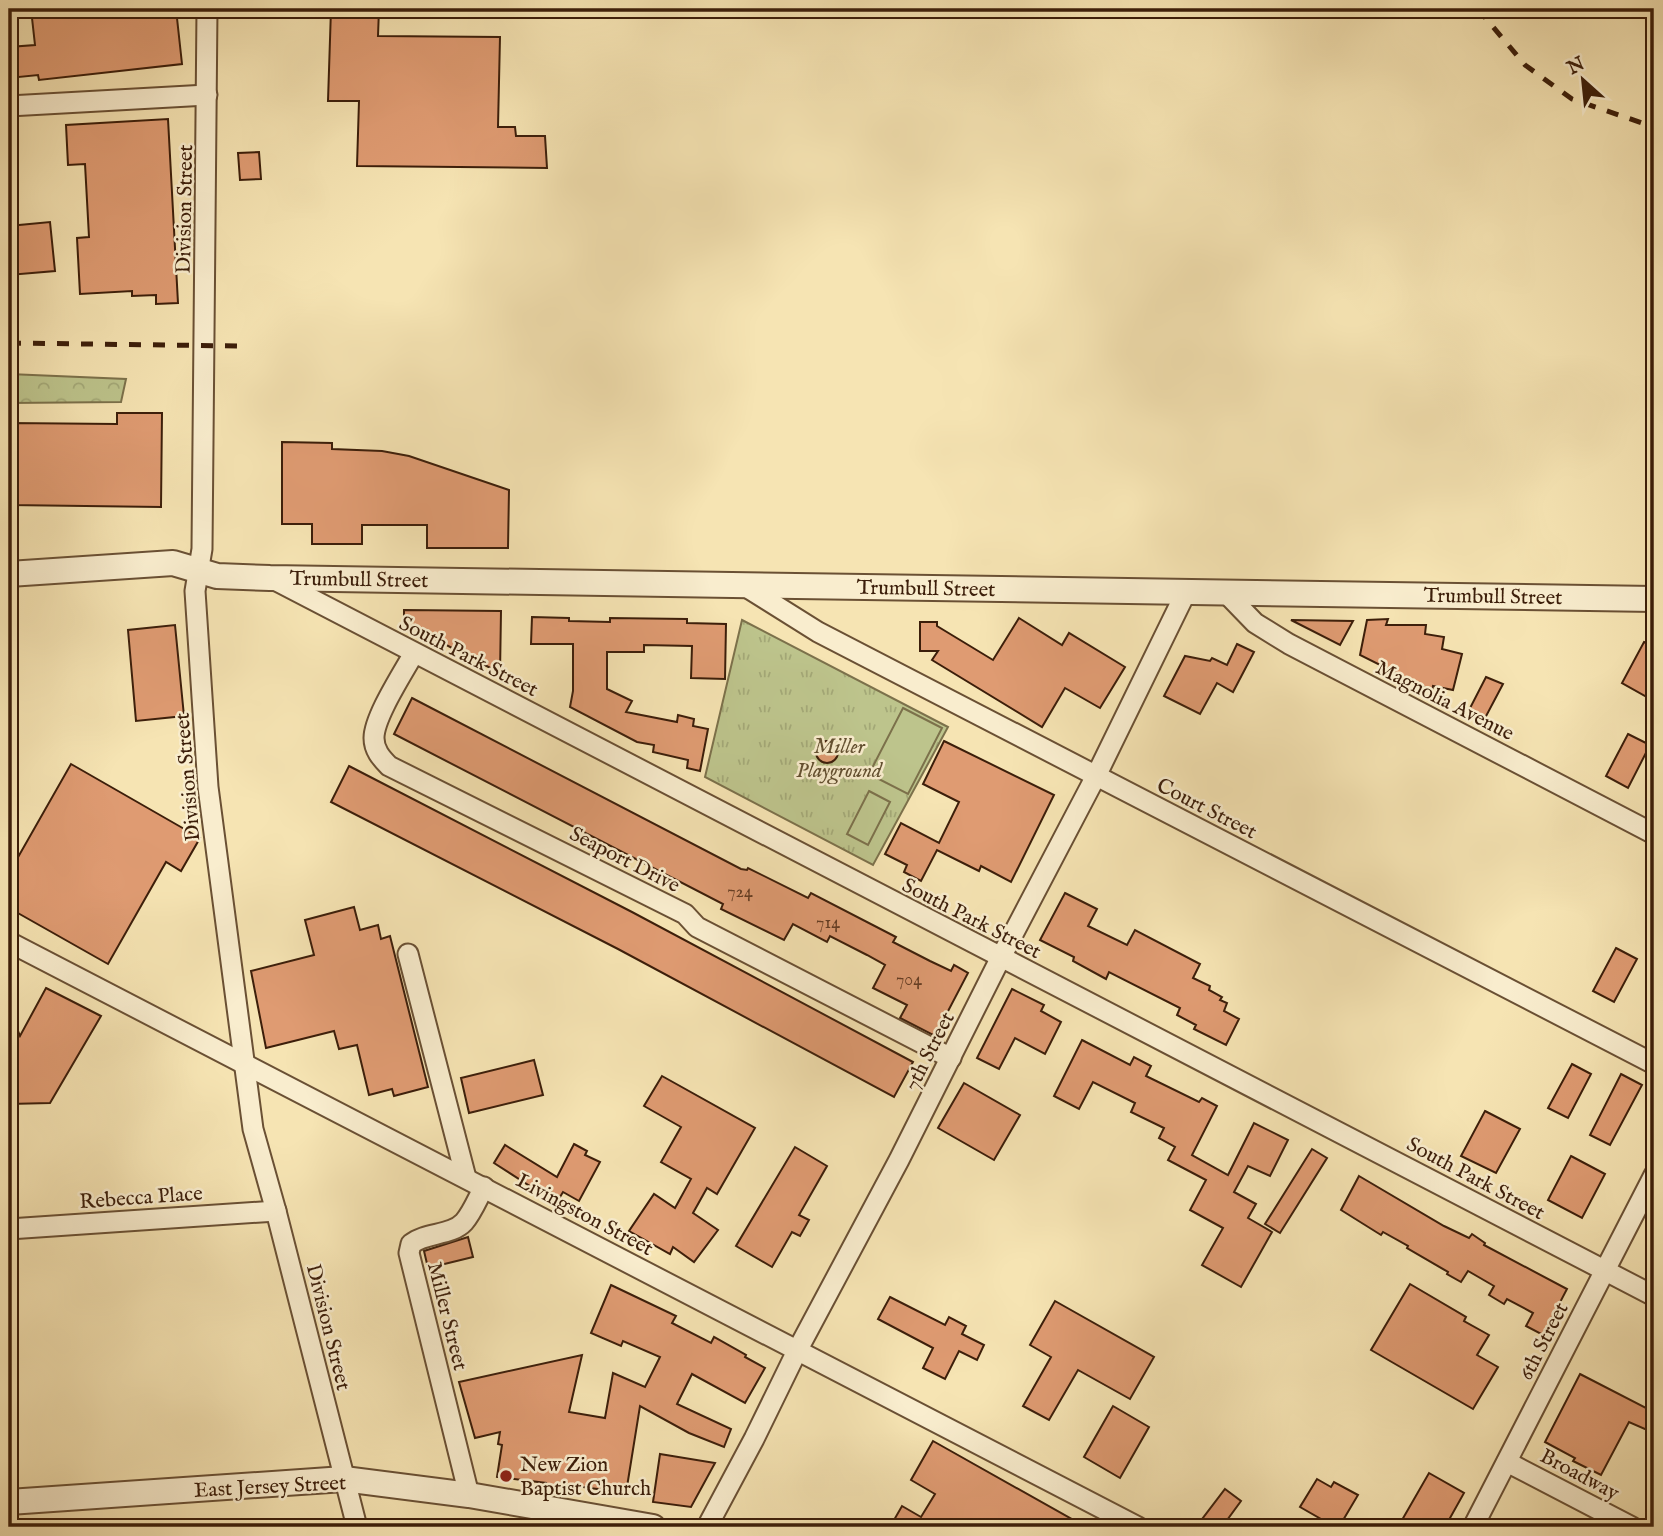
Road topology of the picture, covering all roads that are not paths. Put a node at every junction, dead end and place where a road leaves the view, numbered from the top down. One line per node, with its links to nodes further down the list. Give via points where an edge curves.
1 (207, 9): 2 (street, Division Street)
2 (207, 95): 3 (street); 4 (street, Division Street, via 202,549)
3 (9, 106)
4 (198, 570): 5 (street, Trumbull Street, via 173,563); 6 (street, Trumbull Street, via 217,576); 18 (street, Division Street, via 195,591 208,788)
5 (9, 574)
6 (270, 578): 7 (street, Trumbull Street); 11 (street, South Park Street)
7 (743, 585): 8 (street, Trumbull Street); 12 (street, Court Street, via 818,632)
8 (1186, 592): 9 (street, Trumbull Street); 12 (street, 7th Street)
9 (1225, 592): 10 (street, Trumbull Street); 13 (street, Magnolia Avenue, via 1255,623 1289,644)
10 (1654, 599)
11 (414, 653): 16 (street, South Park Street); 17 (street, Seaport Drive, via 376,724 374,740 389,766 685,914 697,927)
12 (1096, 776): 16 (street, 7th Street); 19 (street, Court Street)
13 (1654, 834)
14 (9, 942): 18 (street, Livingston Street)
15 (408, 954): 21 (street)
16 (1000, 959): 17 (street, 7th Street); 25 (street, South Park Street)
17 (951, 1058): 27 (street, 7th Street)
18 (244, 1064): 21 (street, Livingston Street); 23 (street, Division Street, via 253,1129)
19 (1654, 1064)
20 (1654, 1175): 25 (street, 6th Street)
21 (466, 1178): 22 (street, Livingston Street)
22 (484, 1187): 27 (street, Livingston Street); 30 (street, Miller Street, via 465,1221 457,1228 418,1238 409,1253)
23 (276, 1211): 24 (street, Rebecca Place); 29 (street, Division Street)
24 (9, 1229)
25 (1604, 1270): 26 (street, South Park Street); 28 (street, 6th Street)
26 (1654, 1296)
27 (797, 1351): 34 (street, 7th Street); 35 (street, Livingston Street)
28 (1507, 1462): 36 (street, 6th Street); 37 (street, Broadway)
29 (344, 1479): 30 (street, East Jersey Street); 31 (street, East Jersey Street); 32 (street, Division Street)
30 (469, 1495): 33 (street, East Jersey Street)
31 (9, 1502)
32 (356, 1527)
33 (653, 1527)
34 (707, 1527)
35 (1138, 1527)
36 (1473, 1527)
37 (1632, 1527)

